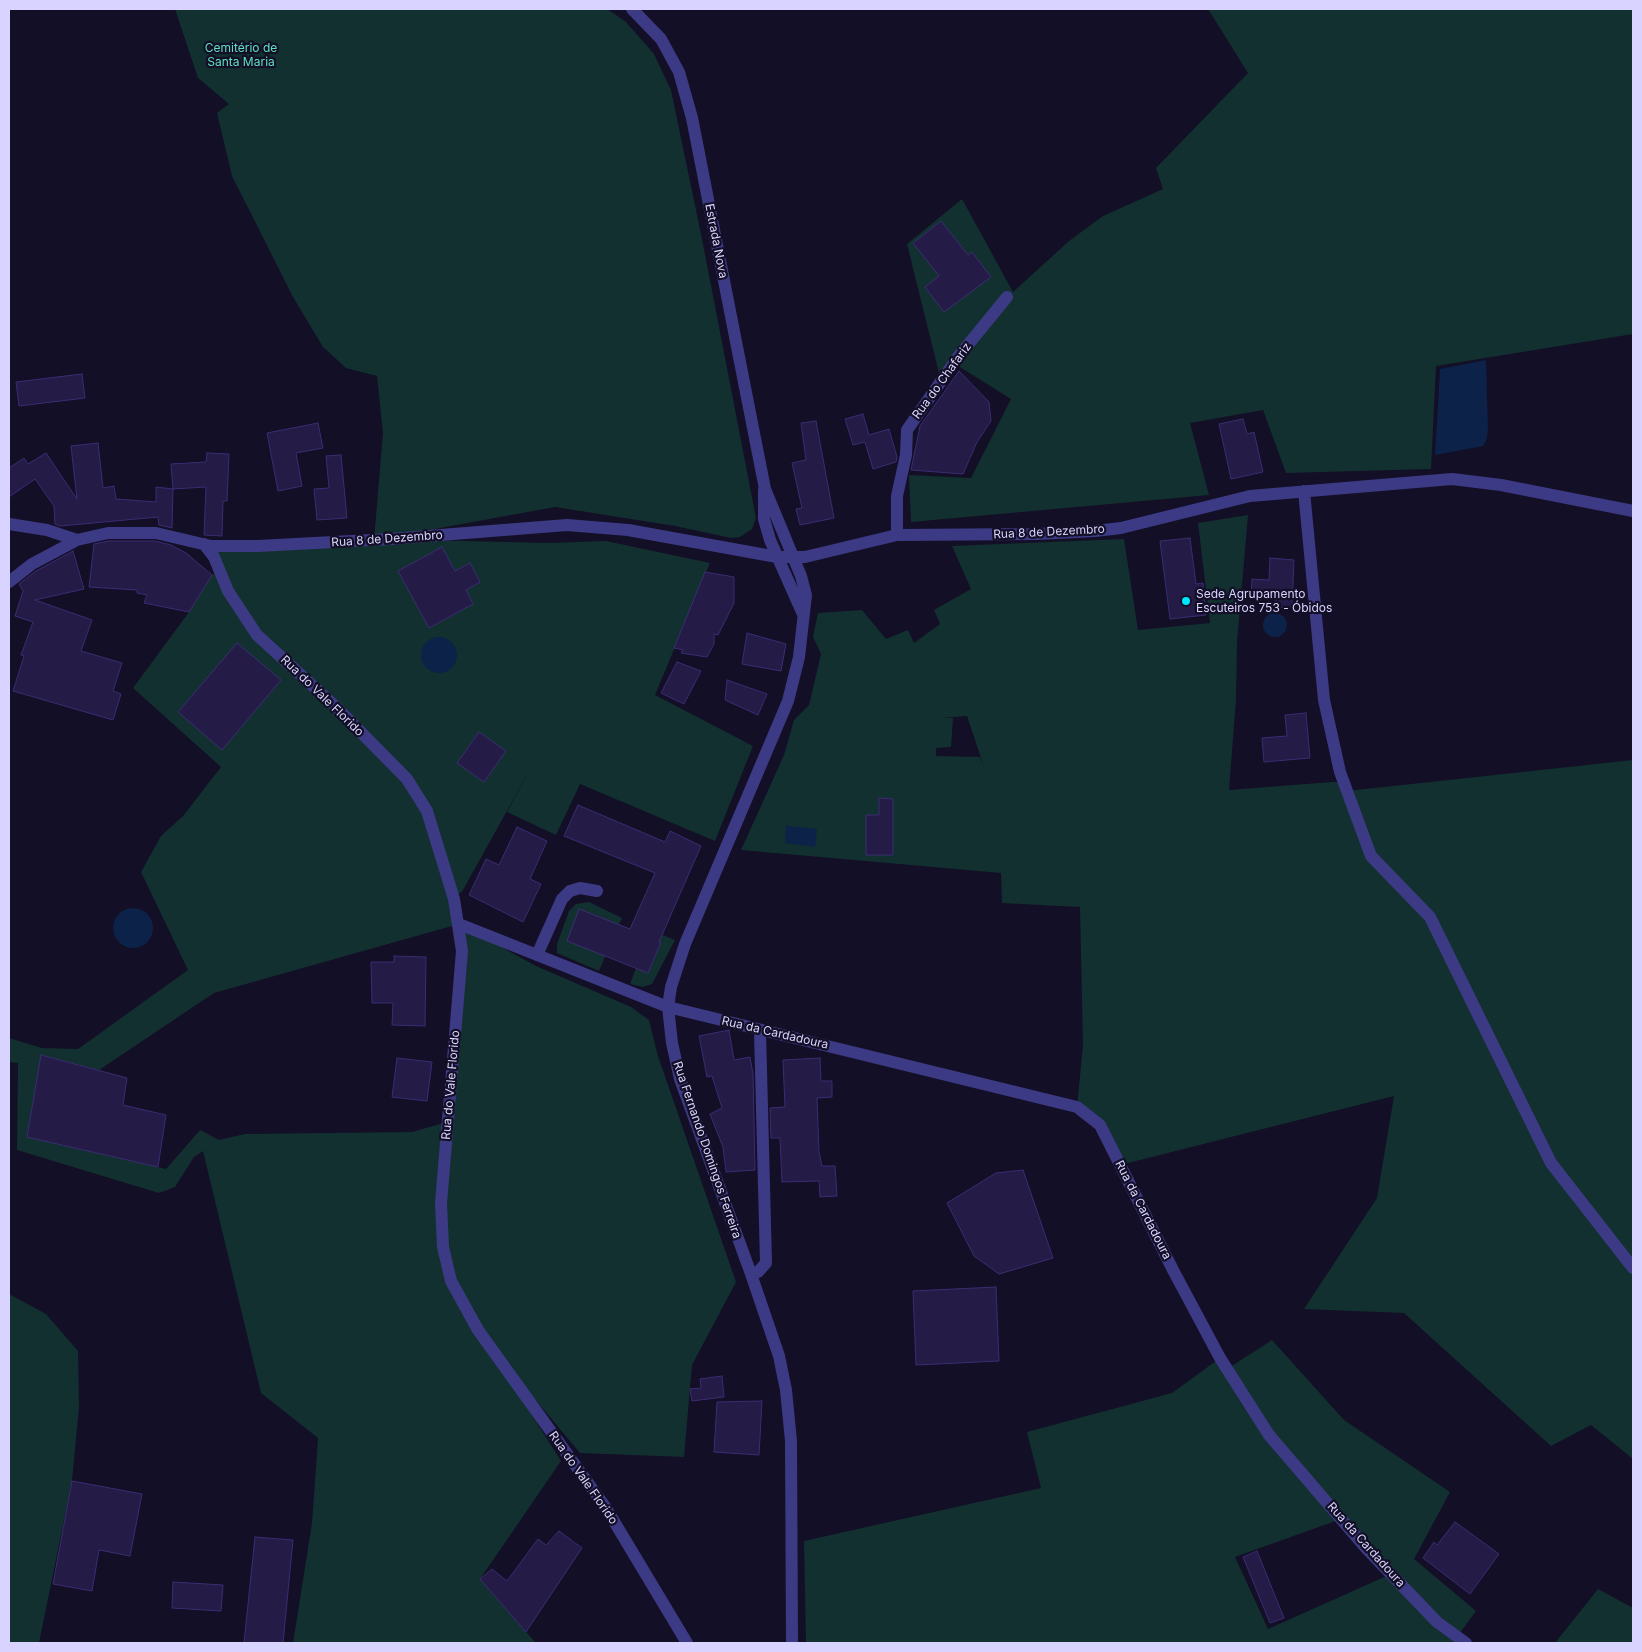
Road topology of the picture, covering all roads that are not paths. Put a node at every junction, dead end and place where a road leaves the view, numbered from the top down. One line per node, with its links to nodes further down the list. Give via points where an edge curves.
1 (632, 9): 3 (street, Estrada Nova, via 651,26 671,55 686,94)
2 (1007, 297): 7 (street, Rua do Chafariz, via 958,357 908,430 897,496)
3 (764, 489): 10 (street, Estrada Nova, via 764,519); 11 (street, Estrada Nova)
4 (1304, 491): 5 (street, via 1428,480 1473,480); 7 (street, Rua 8 de Dezembro, via 1250,496 1121,528 1094,531); 19 (street, via 1324,700 1340,772 1371,856 1430,917 1551,1163)
5 (1633, 511)
6 (9, 524): 8 (street, via 48,530)
7 (897, 536): 11 (street, Rua 8 de Dezembro, via 805,557)
8 (77, 540): 9 (street, Rua 8 de Dezembro, via 108,533 156,533); 12 (street, Rua 8 de Dezembro, via 32,564)
9 (204, 544): 10 (street, Rua 8 de Dezembro, via 258,546 374,540 567,525 628,530); 15 (street, Rua do Vale Florido, via 214,557 228,591 257,634 407,779 427,812 447,870)
10 (777, 557): 11 (street, Rua 8 de Dezembro); 13 (street, Rua Fernando Domingos Ferreira)
11 (792, 557): 13 (street, Rua Fernando Domingos Ferreira, via 806,594)
12 (9, 582)
13 (803, 614): 17 (street, Rua Fernando Domingos Ferreira, via 799,657 788,701 685,944)
14 (597, 891): 16 (street, via 580,888 570,891 562,899)
15 (459, 924): 16 (street, Rua da Cardadoura); 21 (street, Rua do Vale Florido, via 462,951 441,1203 443,1247 451,1281 478,1330 606,1508)
16 (537, 955): 17 (street, Rua da Cardadoura)
17 (668, 1007): 18 (street, Rua da Cardadoura); 20 (street, Rua Fernando Domingos Ferreira, via 680,1079)
18 (760, 1031): 20 (street, via 766,1263 758,1272); 23 (street, Rua da Cardadoura, via 1077,1107 1100,1125 1220,1358 1270,1435 1366,1548 1437,1622)
19 (1633, 1268)
20 (751, 1274): 22 (street, Rua Fernando Domingos Ferreira, via 778,1356 790,1418)
21 (688, 1643)
22 (792, 1643)
23 (1466, 1643)

